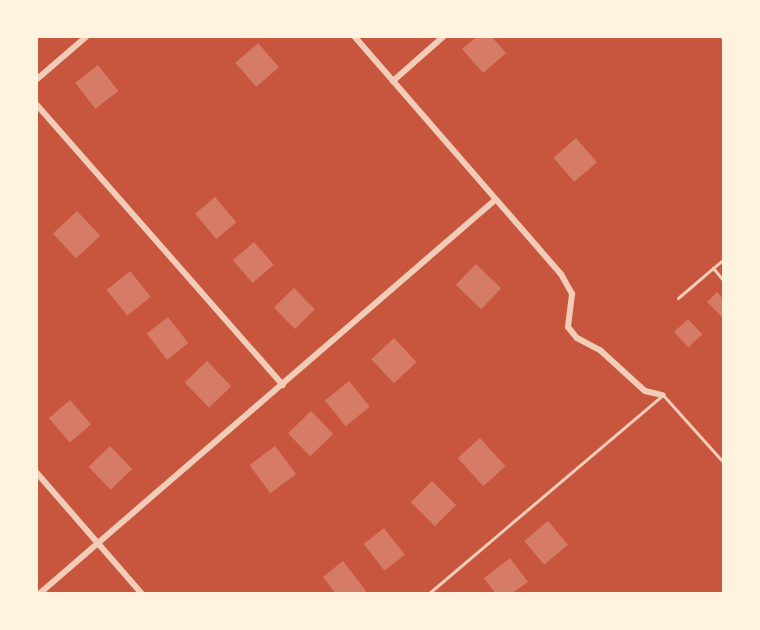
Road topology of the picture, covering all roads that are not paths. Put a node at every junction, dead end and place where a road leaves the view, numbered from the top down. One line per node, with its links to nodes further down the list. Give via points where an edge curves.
1 (87, 36): 4 (street)
2 (354, 36): 5 (street)
3 (444, 36): 5 (street)
4 (36, 80)
5 (393, 81): 7 (street)
6 (36, 104): 12 (street)
7 (495, 200): 12 (street); 13 (street, via 561,274 572,294 568,327 577,338 601,351 645,391)
8 (724, 259): 9 (lane)
9 (713, 268): 10 (lane); 11 (lane)
10 (724, 281)
11 (678, 298)
12 (283, 385): 16 (street)
13 (663, 395): 14 (lane); 19 (lane)
14 (724, 463)
15 (36, 472): 16 (street)
16 (99, 544): 17 (street); 18 (street)
17 (39, 594)
18 (142, 594)
19 (428, 594)

